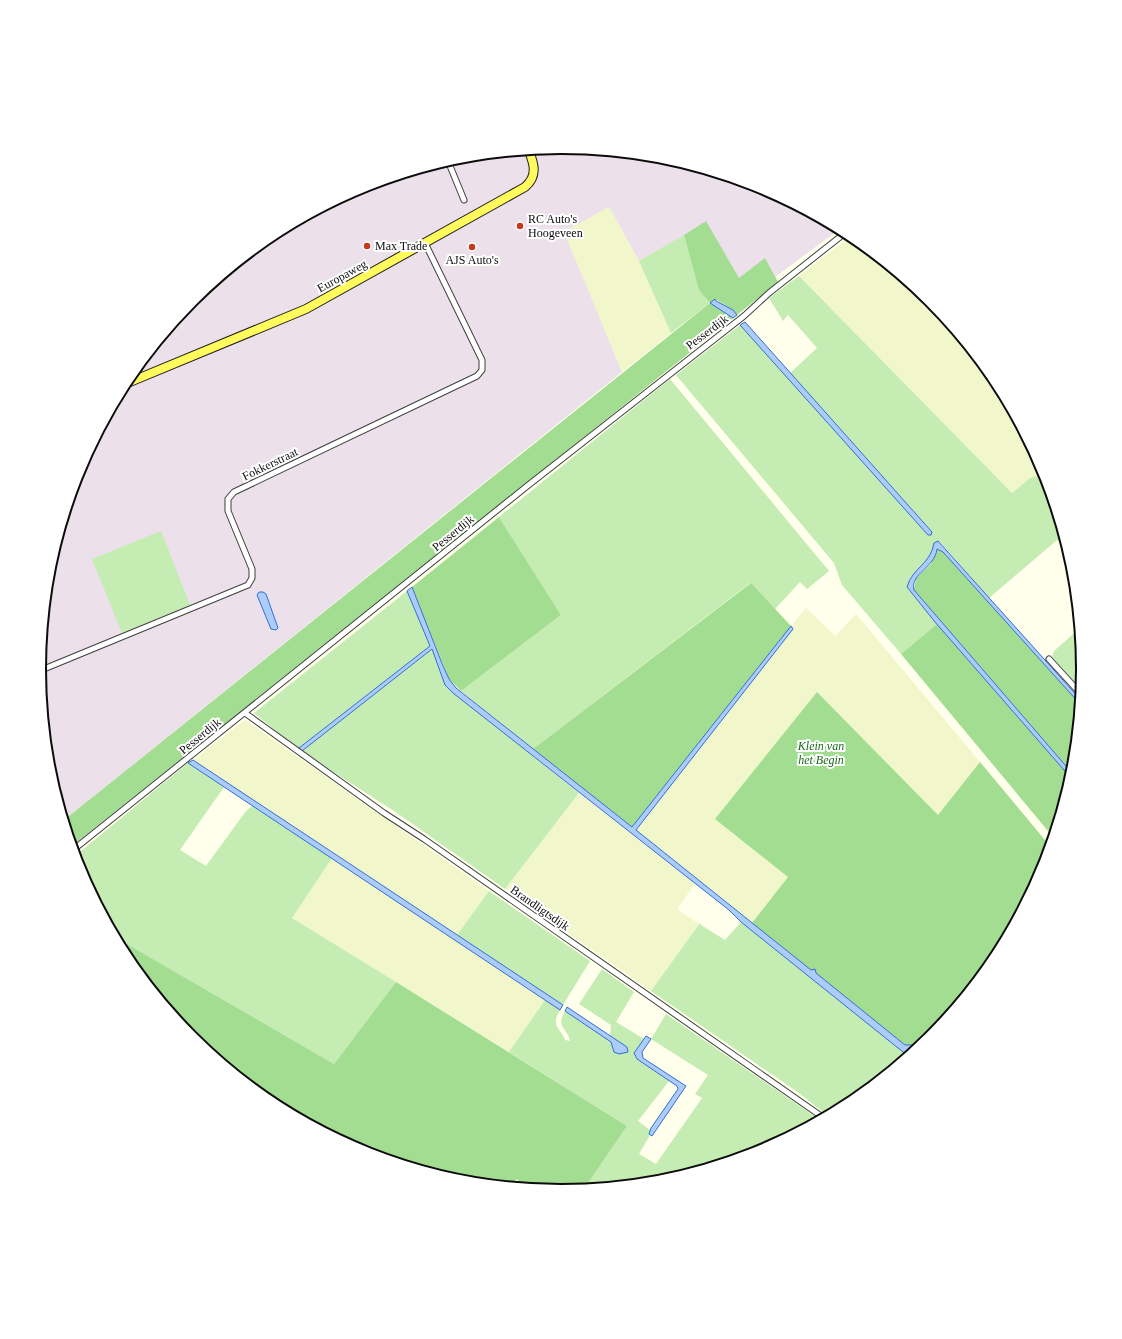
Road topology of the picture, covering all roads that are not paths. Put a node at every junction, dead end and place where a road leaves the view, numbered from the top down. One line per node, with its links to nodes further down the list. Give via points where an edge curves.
1 (530, 156): 5 (main road, Europaweg, via 534,174 528,184)
2 (450, 167): 3 (street)
3 (464, 200)
4 (840, 237): 10 (street, Pesserdijk)
5 (425, 243): 6 (main road, Europaweg, via 306,309); 8 (street, Fokkerstraat, via 482,360 482,370 477,376 234,492 228,499 228,511 252,569 252,578 248,585)
6 (135, 380)
7 (1049, 659): 9 (street)
8 (46, 668)
9 (1075, 688)
10 (245, 713): 11 (street, Pesserdijk); 12 (street, Brandligtsdijk, via 384,813)
11 (77, 847)
12 (820, 1115)

